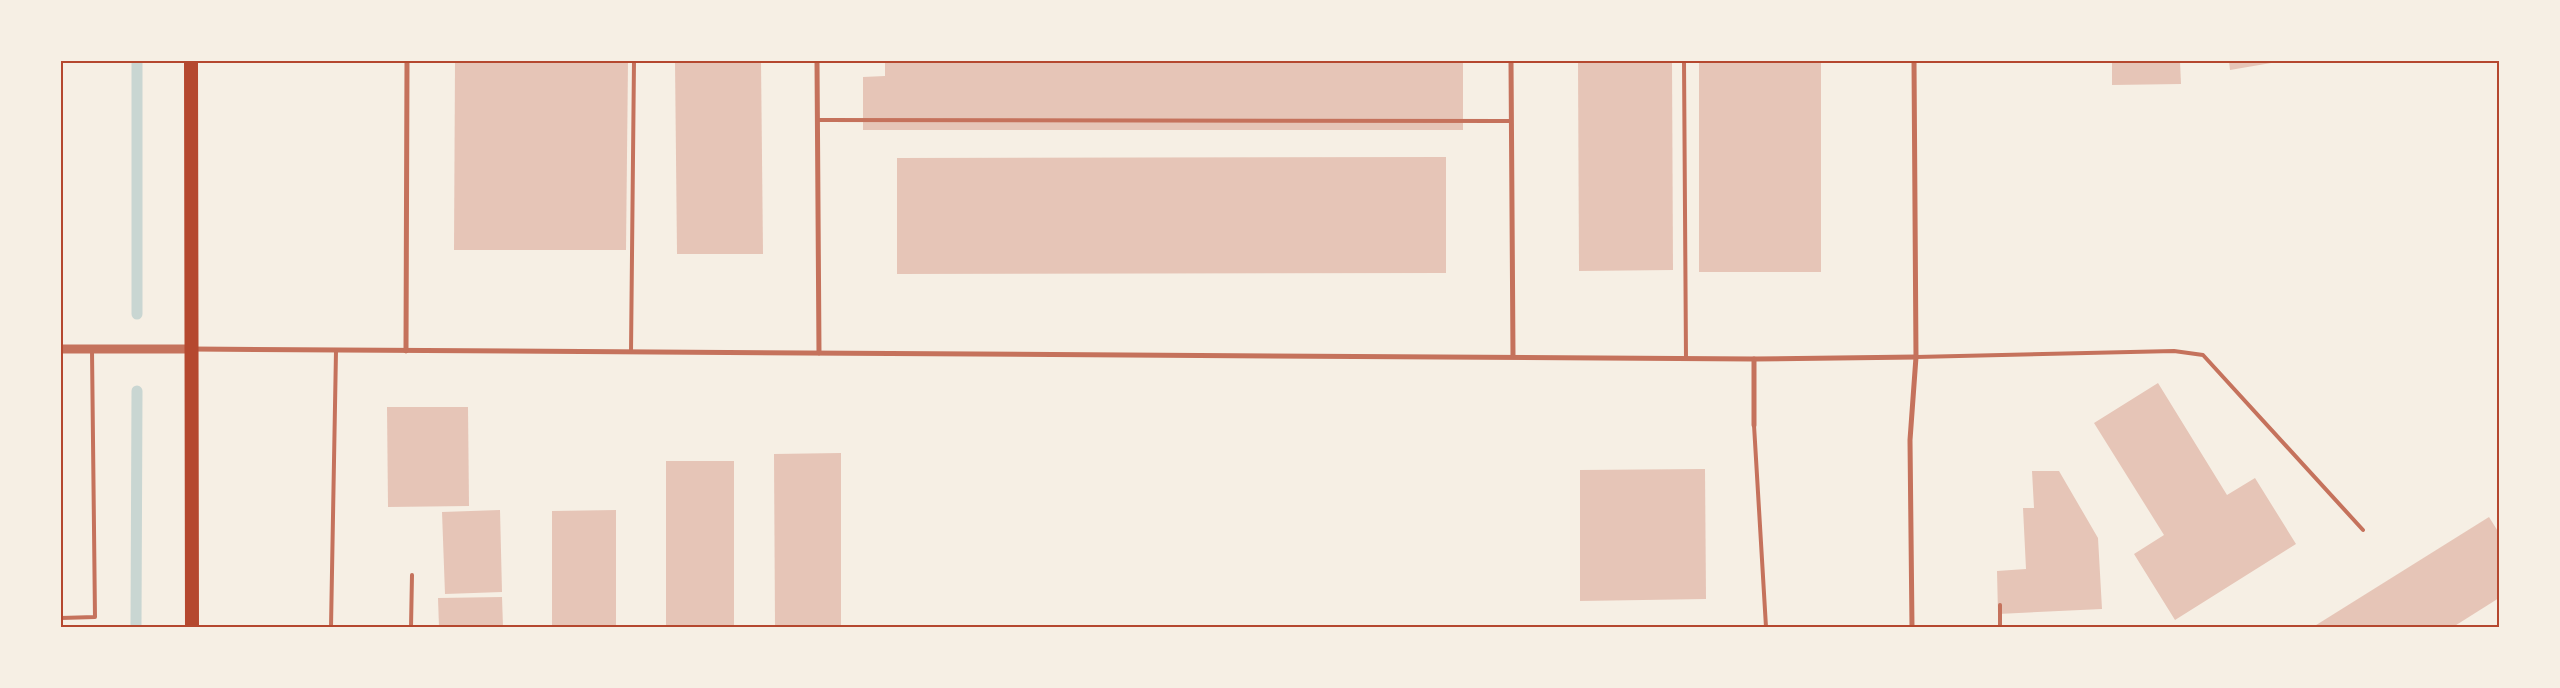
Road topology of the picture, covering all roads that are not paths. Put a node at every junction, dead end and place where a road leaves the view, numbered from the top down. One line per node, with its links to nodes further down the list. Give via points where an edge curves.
1 (191, 61): 12 (highway)
2 (407, 61): 14 (street)
3 (634, 61): 15 (lane)
4 (817, 61): 8 (street)
5 (1511, 61): 9 (street)
6 (1684, 61): 19 (lane)
7 (1914, 61): 18 (street)
8 (817, 120): 9 (lane); 16 (street)
9 (1511, 121): 17 (street)
10 (61, 349): 11 (street)
11 (92, 349): 12 (street); 25 (lane, via 95,617)
12 (190, 349): 13 (street); 26 (highway)
13 (336, 351): 14 (street); 27 (lane)
14 (406, 351): 15 (street)
15 (631, 352): 16 (street)
16 (818, 353): 17 (street)
17 (1513, 356): 19 (street)
18 (1916, 357): 20 (street); 22 (lane, via 2174,351 2203,355); 30 (street, via 1910,440)
19 (1686, 358): 20 (street)
20 (1754, 359): 21 (street)
21 (1754, 425): 29 (lane)
22 (2363, 530)
23 (412, 574): 28 (lane)
24 (2000, 605): 31 (lane)
25 (61, 618)
26 (192, 627)
27 (331, 627)
28 (411, 627)
29 (1766, 627)
30 (1912, 627)
31 (2000, 627)

